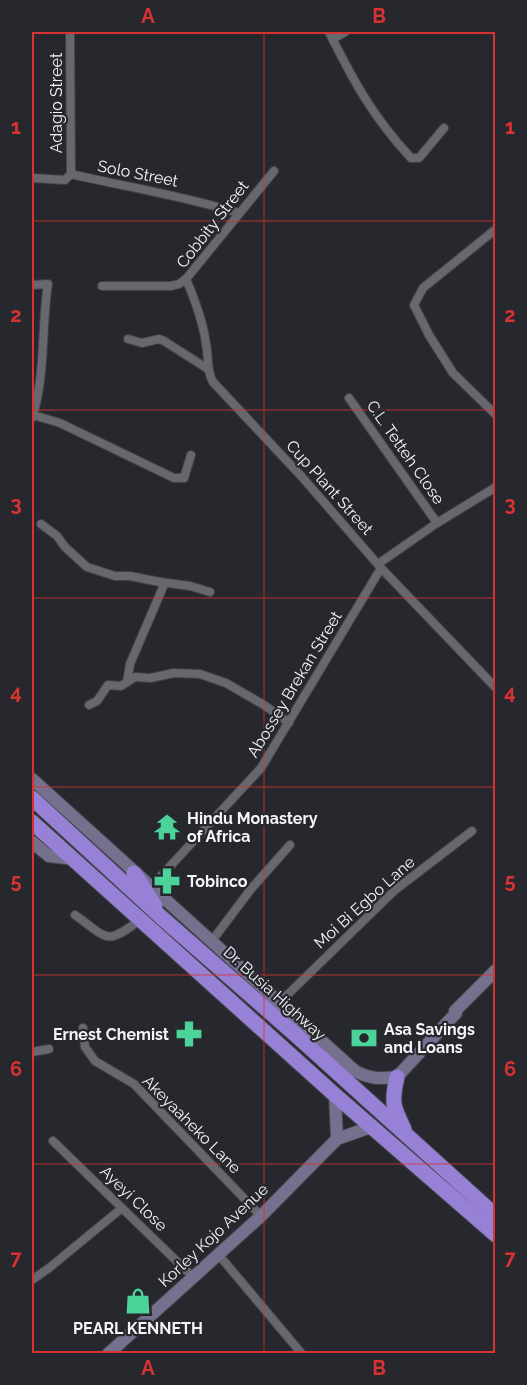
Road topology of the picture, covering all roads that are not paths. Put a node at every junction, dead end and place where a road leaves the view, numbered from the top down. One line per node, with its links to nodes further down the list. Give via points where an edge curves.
1 (70, 32): 6 (street, Adagio Street)
2 (345, 32): 3 (street)
3 (331, 35): 4 (street, via 370,109 411,158 419,158)
4 (444, 128)
5 (274, 171): 8 (street, Cobbity Street)
6 (71, 174): 7 (street, Solo Street, via 65,180); 8 (street, Solo Street)
7 (32, 178)
8 (239, 213): 10 (street, Cobbity Street)
9 (495, 229): 16 (street, via 423,288 414,305 453,373)
10 (186, 279): 12 (street, via 171,286); 14 (street, Cobbity Street, via 203,326)
11 (32, 285): 17 (street, via 48,284 44,347)
12 (102, 286)
13 (128, 339): 14 (street, Cup Plant Street, via 142,343 159,339)
14 (208, 369): 22 (street, Cup Plant Street, via 216,386)
15 (350, 398): 20 (street, C.L. Tetteh Close)
16 (495, 415)
17 (32, 417): 18 (street, via 60,423 174,478 184,478)
18 (191, 455)
19 (495, 487): 20 (street)
20 (437, 523): 22 (street)
21 (41, 524): 23 (street, via 87,567 115,576)
22 (380, 566): 26 (street, Cup Plant Street); 28 (street, Abossey Brekan Street)
23 (160, 582): 24 (street); 25 (street, via 163,587 130,664)
24 (210, 592)
25 (128, 682): 27 (street, via 108,685 97,701); 28 (street, via 135,676 200,674 226,683)
26 (495, 688)
27 (88, 705)
28 (289, 723): 37 (street, Abossey Brekan Street, via 261,768)
29 (32, 780): 36 (street)
30 (32, 799): 37 (highway)
31 (32, 822): 35 (highway)
32 (472, 831): 42 (street, Moi Bi Egbo Lane, via 395,890)
33 (32, 842): 35 (street, via 49,856)
34 (290, 845): 40 (street)
35 (74, 859): 39 (highway)
36 (134, 873): 37 (highway)
37 (150, 895): 40 (street); 50 (highway, Dr. Busia Highway, via 161,917)
38 (75, 915): 39 (street, via 111,938)
39 (140, 920): 47 (highway)
40 (211, 942): 42 (street)
41 (495, 970): 46 (street)
42 (280, 1002): 46 (street, via 355,1071 367,1078)
43 (83, 1028): 53 (street, Akeyaaheko Lane, via 85,1047 95,1061 134,1084)
44 (49, 1049): 45 (street)
45 (32, 1052)
46 (396, 1077): 50 (highway, via 393,1106)
47 (335, 1095): 48 (highway); 49 (street)
48 (371, 1127): 49 (street, Korley Kojo Avenue); 55 (highway)
49 (337, 1139): 53 (street, Korley Kojo Avenue)
50 (410, 1140): 54 (highway, Dr. Busia Highway)
51 (53, 1141): 52 (street, Ayeyi Close)
52 (122, 1208): 57 (street, Ayeyi Close); 58 (street)
53 (261, 1216): 56 (street, Korley Kojo Avenue)
54 (495, 1216)
55 (495, 1235)
56 (218, 1254): 57 (street, Korley Kojo Avenue); 60 (street)
57 (193, 1277): 59 (street, Korley Kojo Avenue)
58 (32, 1280)
59 (108, 1353)
60 (302, 1353)

